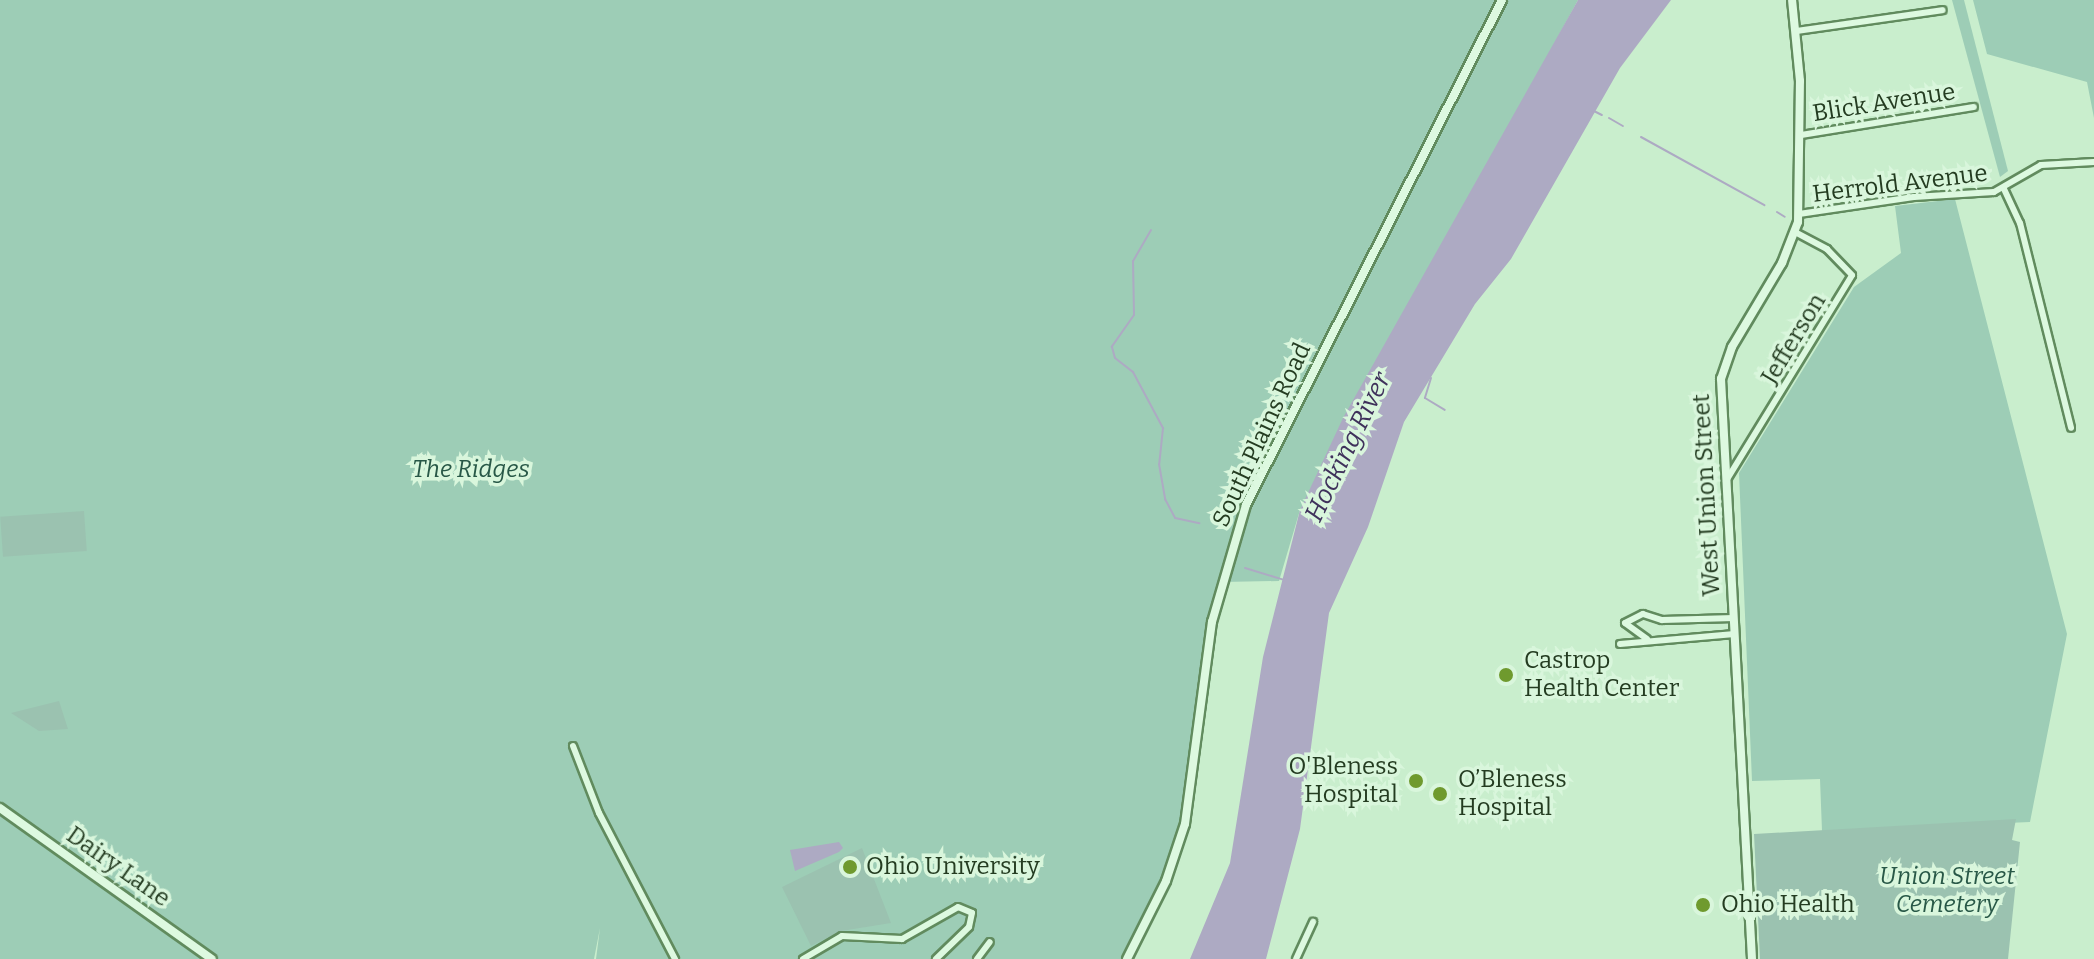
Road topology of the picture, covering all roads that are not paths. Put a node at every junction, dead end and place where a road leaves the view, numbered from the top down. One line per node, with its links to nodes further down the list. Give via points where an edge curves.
1 (1502, 0): 28 (main road, South Plains Road, via 1246,505 1212,622 1185,824 1166,881)
2 (1792, 0): 4 (main road, West Union Street)
3 (1943, 10): 4 (street)
4 (1796, 31): 6 (main road, West Union Street)
5 (1974, 107): 6 (street, Blick Avenue)
6 (1801, 135): 9 (main road, West Union Street)
7 (2094, 162): 8 (street, Herrold Avenue, via 2041,165)
8 (2004, 189): 9 (street, Herrold Avenue); 11 (street, via 2020,223)
9 (1799, 214): 10 (main road, West Union Street)
10 (1795, 232): 12 (main road, West Union Street, via 1723,368); 12 (street, Jefferson, via 1827,249 1852,275)
11 (2071, 428)
12 (1726, 481): 13 (main road, West Union Street)
13 (1734, 618): 14 (street); 15 (main road, West Union Street)
14 (1685, 620): 16 (street); 17 (street, via 1643,614 1625,623)
15 (1735, 634): 16 (street); 30 (main road, West Union Street)
16 (1685, 636): 17 (street)
17 (1647, 639): 18 (street)
18 (1620, 644)
19 (573, 746): 24 (street, via 592,798)
20 (0, 808): 23 (main road, Dairy Lane)
21 (1313, 922): 29 (street)
22 (990, 942): 27 (street)
23 (212, 959)
24 (675, 959)
25 (803, 959): 26 (street, via 842,936 905,939 958,907 972,913 969,927)
26 (936, 959)
27 (977, 959)
28 (1127, 959)
29 (1296, 959)
30 (1752, 959)

